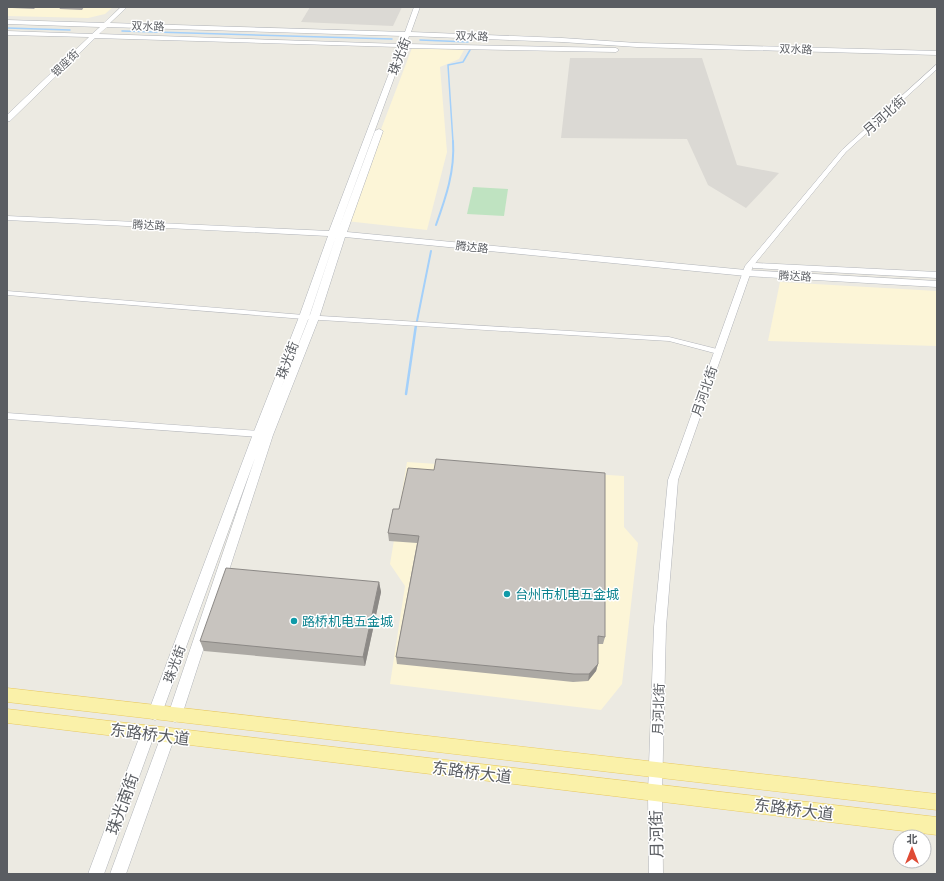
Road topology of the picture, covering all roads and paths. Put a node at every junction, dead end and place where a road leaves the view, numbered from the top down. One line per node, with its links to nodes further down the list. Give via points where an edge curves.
1 (116, 7): 7 (main road)
2 (124, 7): 8 (main road, 银座街)
3 (417, 7): 12 (main road, 珠光街)
4 (424, 7): 12 (main road, 珠光街)
5 (7, 22): 6 (main road, 双水路)
6 (80, 24): 7 (main road, 双水路); 11 (main road, via 82,27 78,32)
7 (98, 24): 8 (main road, 双水路); 13 (main road)
8 (106, 25): 9 (main road, 双水路); 13 (main road, 银座街)
9 (130, 26): 12 (main road, 双水路); 14 (main road, via 114,29 112,32)
10 (7, 33): 11 (main road, 双水路)
11 (70, 34): 13 (main road, 双水路)
12 (411, 34): 15 (main road, 珠光街); 16 (main road, 双水路, via 645,45)
13 (91, 35): 14 (main road, 双水路); 19 (main road); 20 (main road, 银座街)
14 (117, 36): 15 (main road, 双水路)
15 (407, 46): 17 (main road, 双水路, via 638,49); 23 (main road, 珠光街)
16 (937, 53)
17 (937, 58)
18 (937, 66): 24 (street, 月河北街, via 844,151)
19 (7, 112)
20 (7, 119)
21 (7, 211): 23 (main road, 腾达路)
22 (7, 218): 23 (main road, 腾达路)
23 (339, 231): 24 (main road, 腾达路); 28 (main road, 珠光街)
24 (747, 270): 25 (main road, 腾达路); 26 (main road, 腾达路); 29 (street, 月河北街)
25 (937, 275)
26 (937, 284)
27 (7, 293): 28 (street)
28 (309, 317): 29 (street, via 669,339); 31 (main road, 珠光街); 34 (main road, 珠光街)
29 (718, 352): 38 (street, 月河北街, via 673,480 660,627)
30 (7, 416): 31 (street)
31 (258, 434): 33 (main road, 珠光街)
32 (7, 695): 33 (main road, 东路桥大道)
33 (156, 713): 34 (main road, 东路桥大道)
34 (175, 715): 38 (main road, 东路桥大道)
35 (7, 716): 36 (main road, 东路桥大道)
36 (148, 733): 37 (main road, 东路桥大道); 42 (main road, 珠光南街)
37 (168, 736): 39 (main road, 东路桥大道); 43 (main road, 珠光南街)
38 (656, 770): 39 (street, 月河北街); 40 (main road, 东路桥大道)
39 (655, 793): 41 (main road, 东路桥大道); 44 (street, 月河街)
40 (937, 802)
41 (937, 826)
42 (96, 874)
43 (118, 874)
44 (656, 874)

